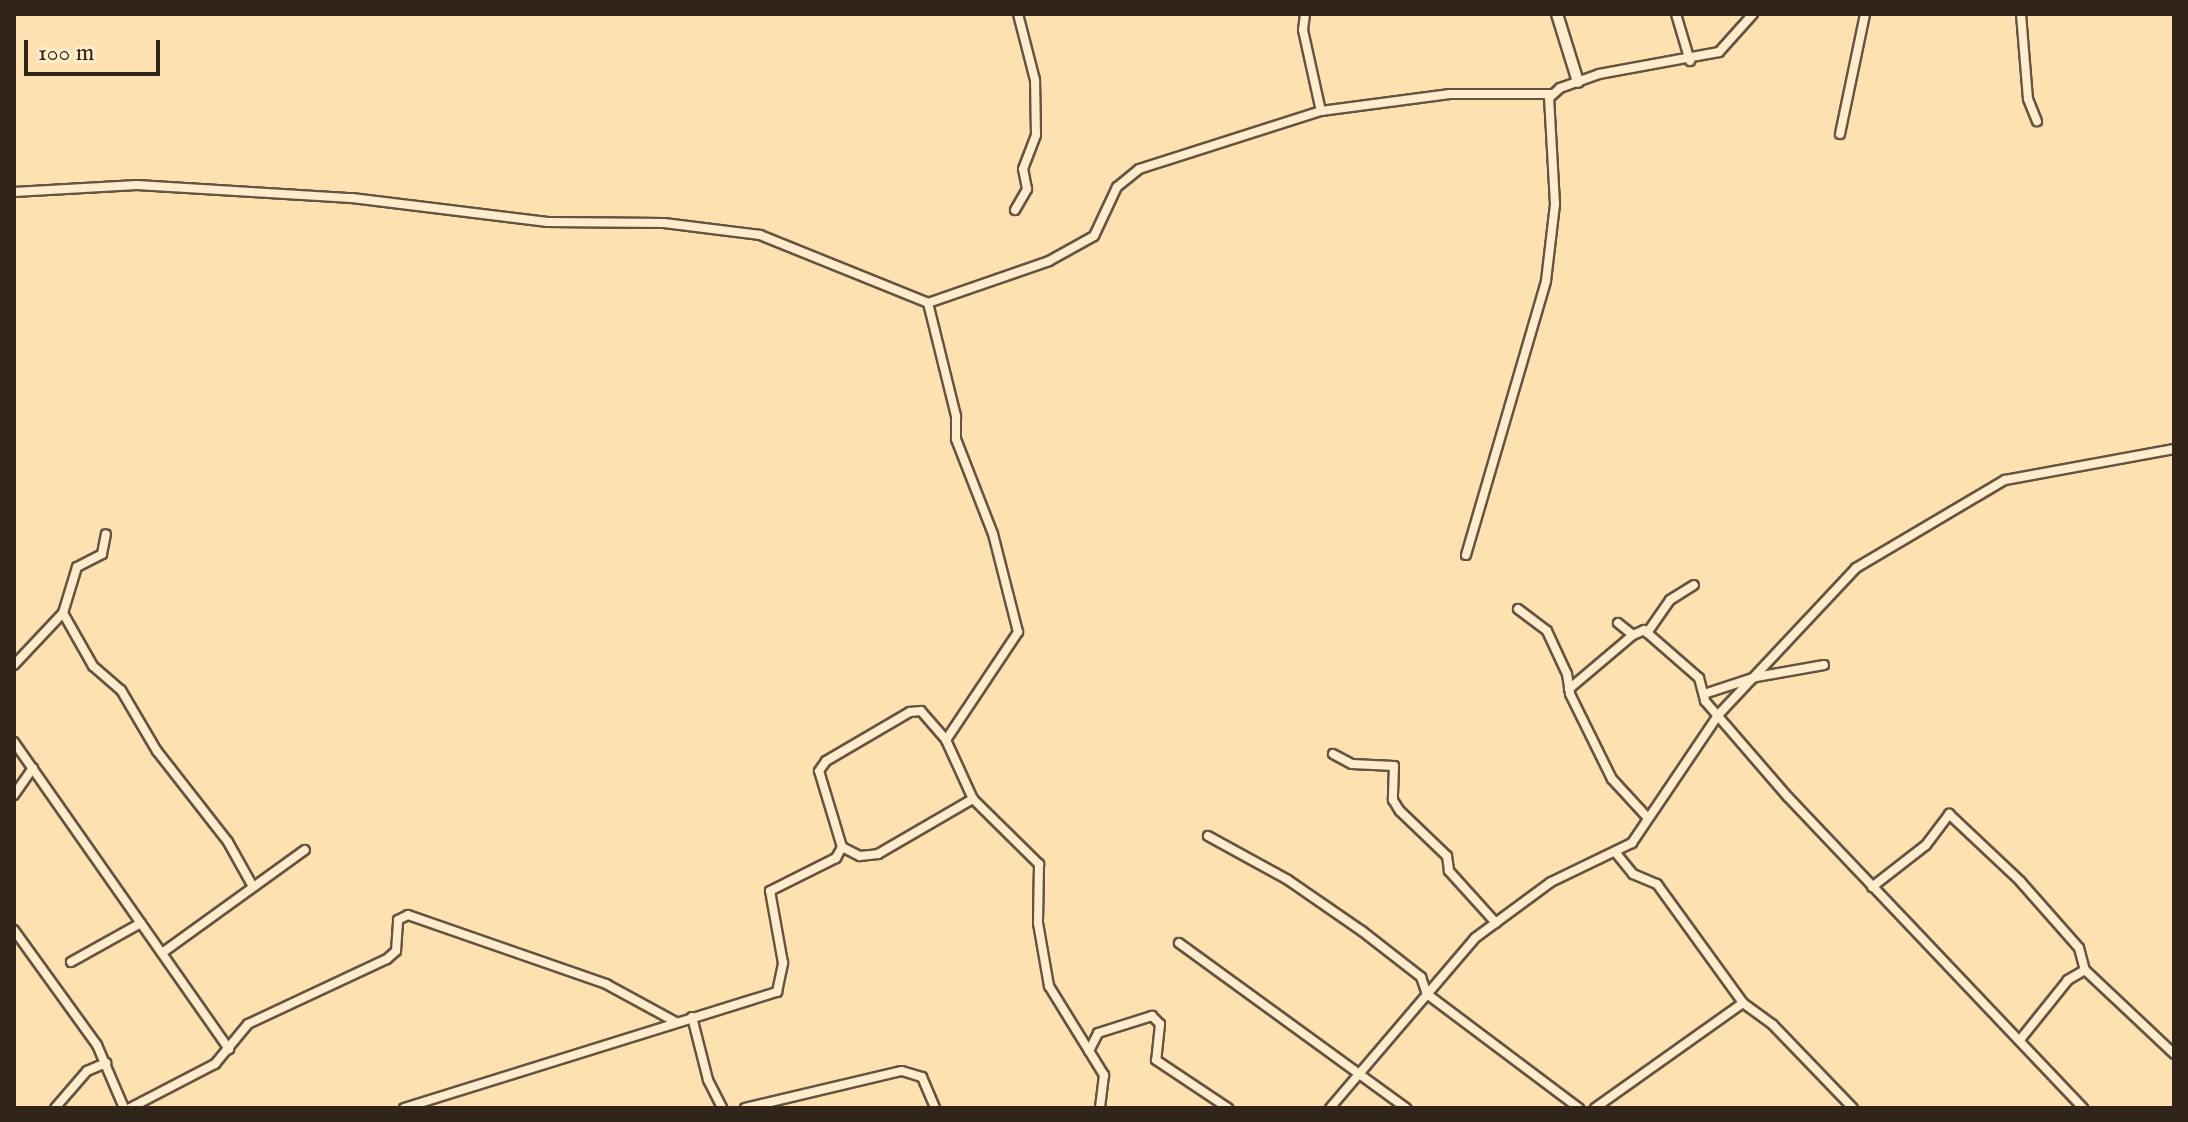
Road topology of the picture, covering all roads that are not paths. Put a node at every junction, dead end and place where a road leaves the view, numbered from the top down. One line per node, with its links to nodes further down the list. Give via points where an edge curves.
1 (1018, 14): 15 (street, via 1035,80 1036,135 1023,169 1027,189)
2 (1305, 14): 11 (street, via 1303,30)
3 (1557, 14): 9 (street)
4 (1676, 14): 8 (street)
5 (1753, 14): 8 (street, via 1719,52)
6 (1865, 14): 13 (street, via 1861,56)
7 (2021, 14): 12 (street, via 2028,99)
8 (1690, 61): 9 (street)
9 (1578, 82): 10 (street)
10 (1551, 94): 11 (street, via 1450,94); 19 (street, via 1555,204 1546,281)
11 (1321, 111): 16 (street, via 1139,169 1117,187 1094,236 1049,261)
12 (2037, 121)
13 (1840, 134)
14 (14, 192): 16 (street, via 137,185 352,198 548,222 678,225 760,235)
15 (1015, 210)
16 (928, 303): 32 (street, via 956,416 956,439 993,534 1018,632)
17 (2174, 449): 28 (street, via 2005,480 1856,568)
18 (106, 534): 22 (street, via 102,554 77,567)
19 (1466, 555)
20 (1694, 585): 24 (street, via 1670,600)
21 (1518, 609): 29 (street, via 1547,631)
22 (63, 613): 26 (street); 43 (street, via 93,666 121,690 157,751 228,842)
23 (1618, 623): 25 (street)
24 (1647, 633): 25 (street); 30 (street, via 1699,678)
25 (1633, 635): 29 (street)
26 (14, 665)
27 (1824, 665): 28 (street)
28 (1756, 677): 30 (street); 31 (street)
29 (1569, 689): 38 (street, via 1612,779)
30 (1704, 694): 31 (street)
31 (1719, 714): 38 (street); 44 (street)
32 (946, 740): 37 (street); 40 (street, via 921,711 910,712 826,761 818,777 842,834)
33 (14, 742): 35 (street)
34 (1333, 754): 46 (street, via 1352,764 1394,766 1393,800 1400,811 1447,856 1449,871)
35 (33, 768): 36 (street); 45 (street)
36 (14, 795)
37 (973, 799): 40 (street, via 878,854 860,856); 58 (street, via 1039,864 1038,923 1049,986)
38 (1648, 818): 42 (street, via 1632,843)
39 (1208, 836): 52 (street, via 1288,880 1362,931 1421,977)
40 (842, 847): 54 (street, via 836,858 770,891 783,963 777,992)
41 (305, 850): 43 (street)
42 (1616, 853): 46 (street, via 1551,882); 53 (street, via 1633,874 1657,884)
43 (252, 885): 49 (street)
44 (1872, 887): 51 (street, via 1926,845 1949,814 2048,912 2079,948); 56 (street)
45 (141, 923): 49 (street); 50 (street)
46 (1496, 923): 52 (street, via 1475,938)
47 (14, 930): 60 (street)
48 (1179, 943): 61 (street)
49 (162, 953): 57 (street)
50 (71, 962)
51 (2085, 970): 56 (street, via 2068,980); 59 (street)
52 (1427, 994): 61 (street, via 1398,1022); 72 (street)
53 (1743, 1003): 73 (street); 74 (street, via 1773,1025)
54 (692, 1017): 55 (street); 65 (street, via 708,1080)
55 (676, 1022): 57 (street, via 606,984 408,915 398,920 396,951 387,959 248,1024); 64 (street)
56 (2020, 1040): 75 (street)
57 (229, 1049): 63 (street, via 171,1091)
58 (1089, 1051): 68 (street, via 1104,1075); 69 (street, via 1102,1031 1152,1016 1160,1024 1156,1060)
59 (2174, 1054)
60 (106, 1063): 62 (street, via 87,1071); 63 (street)
61 (1363, 1074): 70 (street); 71 (street)
62 (55, 1108)
63 (127, 1108)
64 (404, 1108)
65 (722, 1108)
66 (745, 1108): 67 (street, via 902,1071 922,1077)
67 (935, 1108)
68 (1100, 1108)
69 (1228, 1108)
70 (1330, 1108)
71 (1406, 1108)
72 (1579, 1108)
73 (1595, 1108)
74 (1853, 1108)
75 (2083, 1108)

